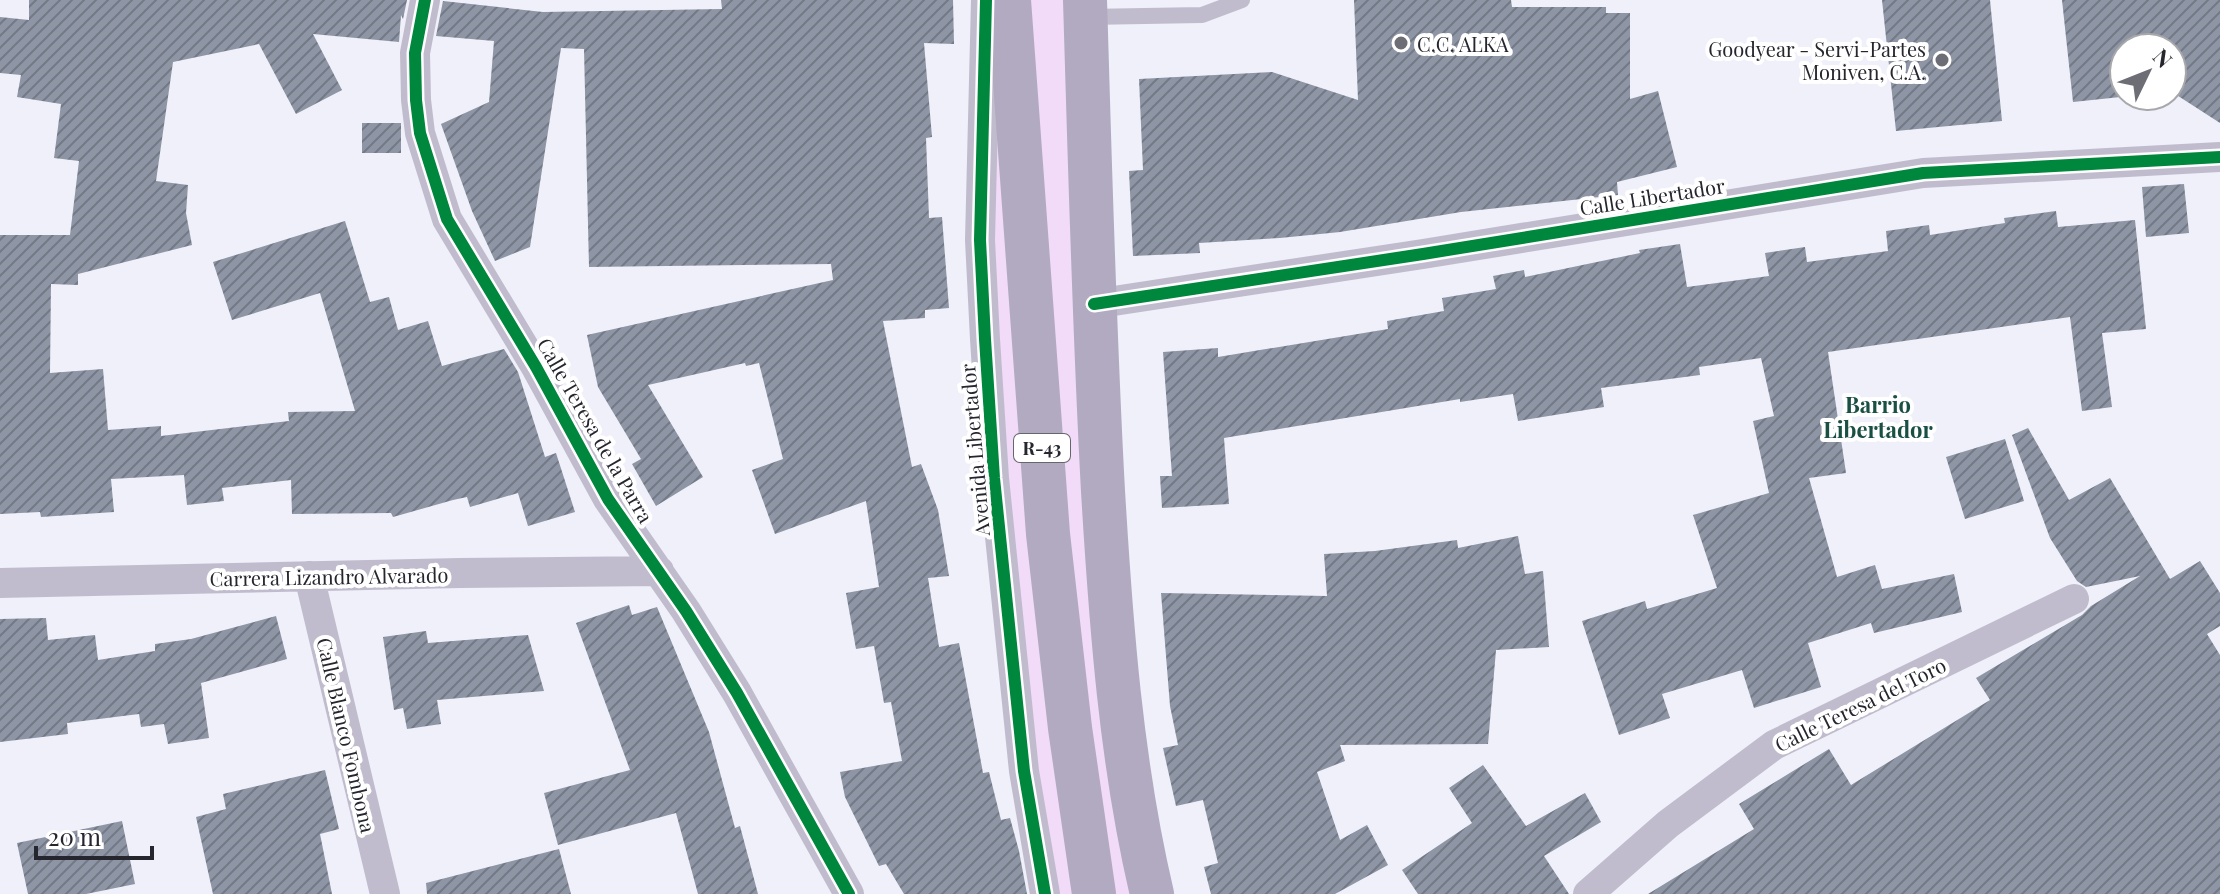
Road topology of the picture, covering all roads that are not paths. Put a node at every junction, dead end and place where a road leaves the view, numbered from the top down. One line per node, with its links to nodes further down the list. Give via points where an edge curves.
1 (425, 0): 8 (street, Calle Teresa de la Parra, via 415,53 416,100 424,147 447,219 608,499)
2 (986, 0): 14 (street, Avenida Libertador / R-43, via 980,240 994,478 1024,771)
3 (1009, 0): 15 (main road, R-43, via 1048,534)
4 (1242, 0): 5 (lane, via 1202,15)
5 (1085, 9): 7 (main road)
6 (2220, 157): 7 (street, Calle Libertador, via 1923,173)
7 (1094, 304): 16 (main road, via 1122,718)
8 (659, 571): 9 (street, Carrera Lizandro Alvarado); 13 (street, Calle Teresa de la Parra, via 737,693)
9 (309, 576): 10 (street, Carrera Lizandro Alvarado); 12 (street, Calle Blanco Fombona)
10 (0, 583)
11 (2074, 599): 17 (street, Calle Teresa del Toro, via 1774,745 1668,824)
12 (385, 894)
13 (849, 894)
14 (1045, 894)
15 (1094, 894)
16 (1152, 894)
17 (1588, 894)

